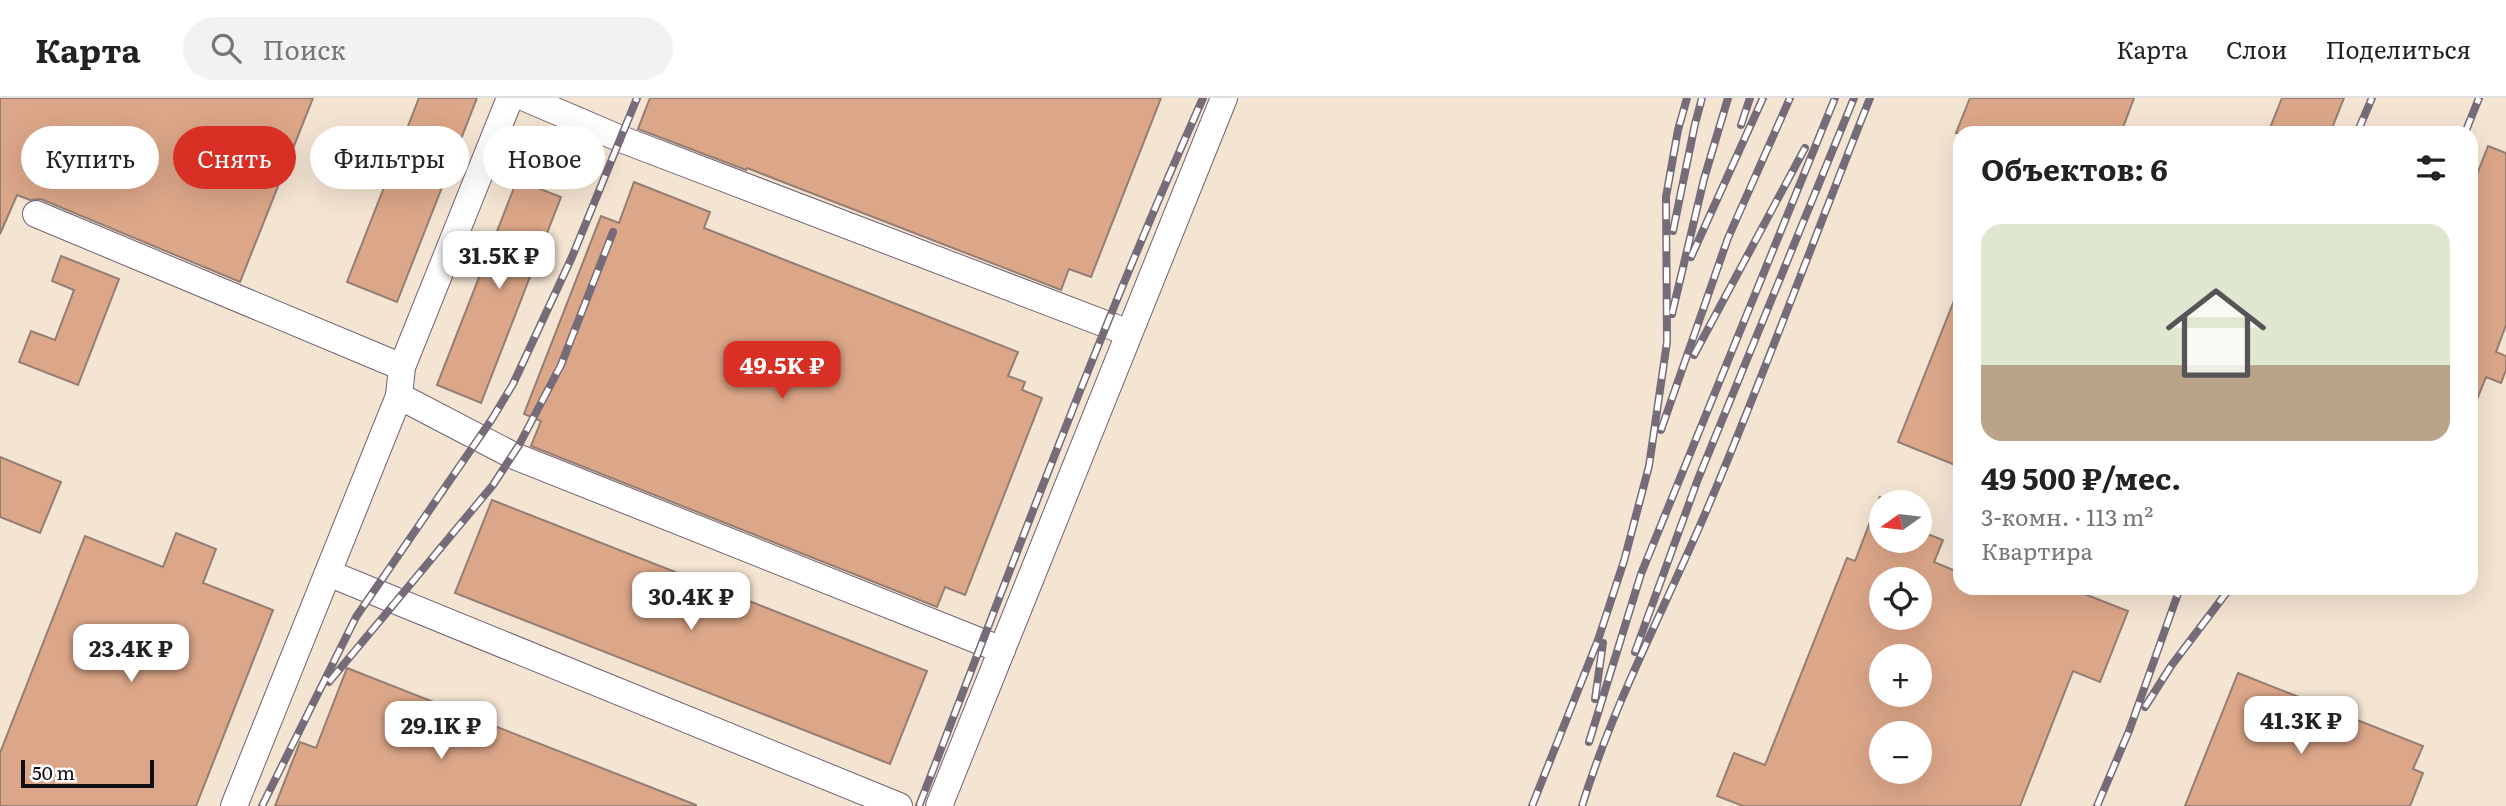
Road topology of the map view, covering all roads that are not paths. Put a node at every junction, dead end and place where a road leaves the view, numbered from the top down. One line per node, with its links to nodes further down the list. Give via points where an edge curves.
1 (510, 98): 6 (lane)
2 (525, 98): 5 (lane)
3 (1224, 98): 5 (lane)
4 (36, 214): 6 (lane)
5 (1129, 333): 9 (lane)
6 (402, 367): 7 (lane)
7 (399, 396): 8 (lane); 9 (lane, via 512,455)
8 (328, 573): 10 (lane); 11 (lane)
9 (1002, 650): 12 (lane)
10 (234, 806)
11 (899, 806)
12 (939, 806)

